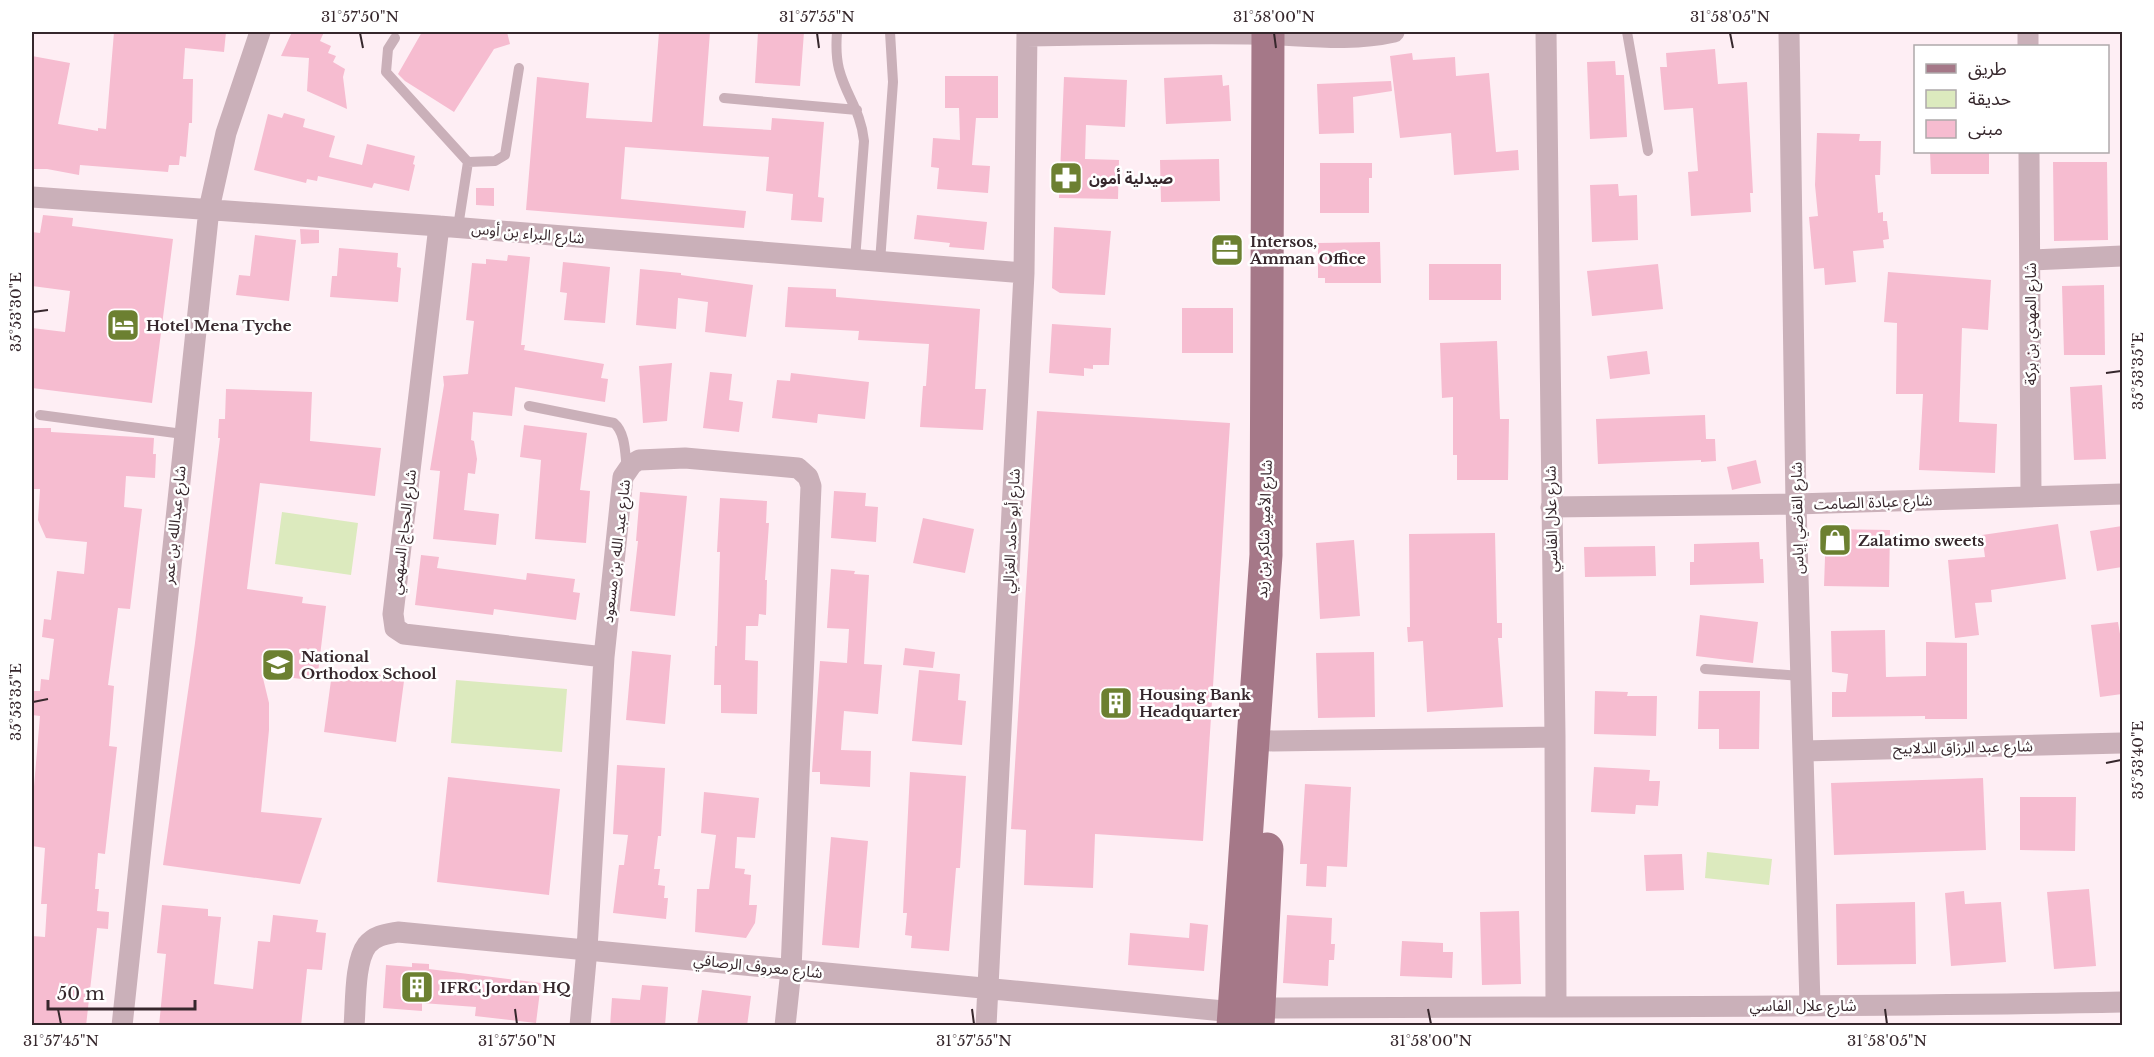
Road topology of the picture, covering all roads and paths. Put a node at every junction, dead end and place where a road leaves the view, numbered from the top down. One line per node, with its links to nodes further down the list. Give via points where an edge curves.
1 (260, 32): 18 (street, شارع عبدالله بن عمر, via 226,133)
2 (837, 32): 13 (lane, via 839,71)
3 (890, 32): 23 (lane, via 893,82)
4 (1394, 32): 8 (street, via 1320,38)
5 (1546, 32): 32 (street, شارع علال الفاسي)
6 (1627, 32): 14 (lane)
7 (1789, 32): 31 (street, شارع القاضي إياس)
8 (1278, 33): 9 (street); 37 (main road, شارع الأمير شاكر بن زيد, via 1289,79 1282,555)
9 (1027, 34): 24 (street, شارع أبو حامد الغزالي)
10 (395, 38): 16 (lane, via 388,49 386,72)
11 (519, 68): 16 (lane, via 505,155 495,161)
12 (724, 98): 13 (lane)
13 (857, 110): 21 (lane, via 864,141)
14 (1648, 151)
15 (2029, 153): 22 (street, شارع المهدي بن بركة)
16 (468, 162): 19 (lane)
17 (32, 197): 18 (street, شارع البراء بن أوس)
18 (209, 209): 19 (street, شارع البراء بن أوس); 27 (street, شارع عبدالله بن عمر)
19 (449, 226): 21 (street, شارع البراء بن أوس); 33 (street, شارع الحجاج السهمي, via 393,614 395,628 404,634)
20 (2122, 256): 22 (street)
21 (855, 260): 23 (street, شارع البراء بن أوس)
22 (2030, 260): 30 (street, شارع المهدي بن بركة)
23 (880, 262): 24 (street, شارع البراء بن أوس)
24 (1024, 273): 42 (street, شارع أبو حامد الغزالي)
25 (529, 406): 28 (lane, via 614,423 622,434)
26 (40, 415): 27 (lane)
27 (183, 434): 48 (street, شارع عبدالله بن عمر)
28 (627, 470): 33 (street, شارع عبد الله بن مسعود, via 623,477); 41 (street, شارع عبد الله بن مسعود, via 639,460 685,458 798,468 808,477 812,496)
29 (2122, 494): 30 (street, شارع عبادة الصامت)
30 (2031, 496): 31 (street, شارع عبادة الصامت)
31 (1796, 504): 32 (street, شارع عبادة الصامت); 35 (street, شارع القاضي إياس)
32 (1551, 507): 36 (street, شارع علال الفاسي)
33 (604, 657): 40 (street, شارع عبد الله بن مسعود)
34 (1705, 669): 35 (lane)
35 (1801, 676): 39 (street, شارع القاضي إياس)
36 (1555, 737): 37 (street); 45 (street, شارع علال الفاسي)
37 (1263, 740): 47 (main road, شارع الأمير شاكر بن زيد)
38 (2122, 743): 39 (street, شارع عبد الرزاق الدلابيح)
39 (1803, 751): 44 (street, شارع القاضي إياس)
40 (587, 950): 41 (street, شارع معروف الرصافي); 49 (street, شارع معروف الرصافي, via 398,932 381,935 368,944 359,963); 50 (street, شارع عبد الله بن مسعود)
41 (791, 970): 42 (street, شارع معروف الرصافي); 51 (street, شارع عبد الله بن مسعود)
42 (988, 989): 47 (street, شارع معروف الرصافي); 52 (street, شارع أبو حامد الغزالي)
43 (2122, 1002): 46 (street, شارع علال الفاسي)
44 (1810, 1005): 45 (street, شارع علال الفاسي); 46 (street, شارع علال الفاسي)
45 (1556, 1007): 47 (street, شارع علال الفاسي)
46 (1949, 1016)
47 (1246, 1018)
48 (122, 1026)
49 (354, 1026)
50 (580, 1026)
51 (785, 1026)
52 (986, 1026)

